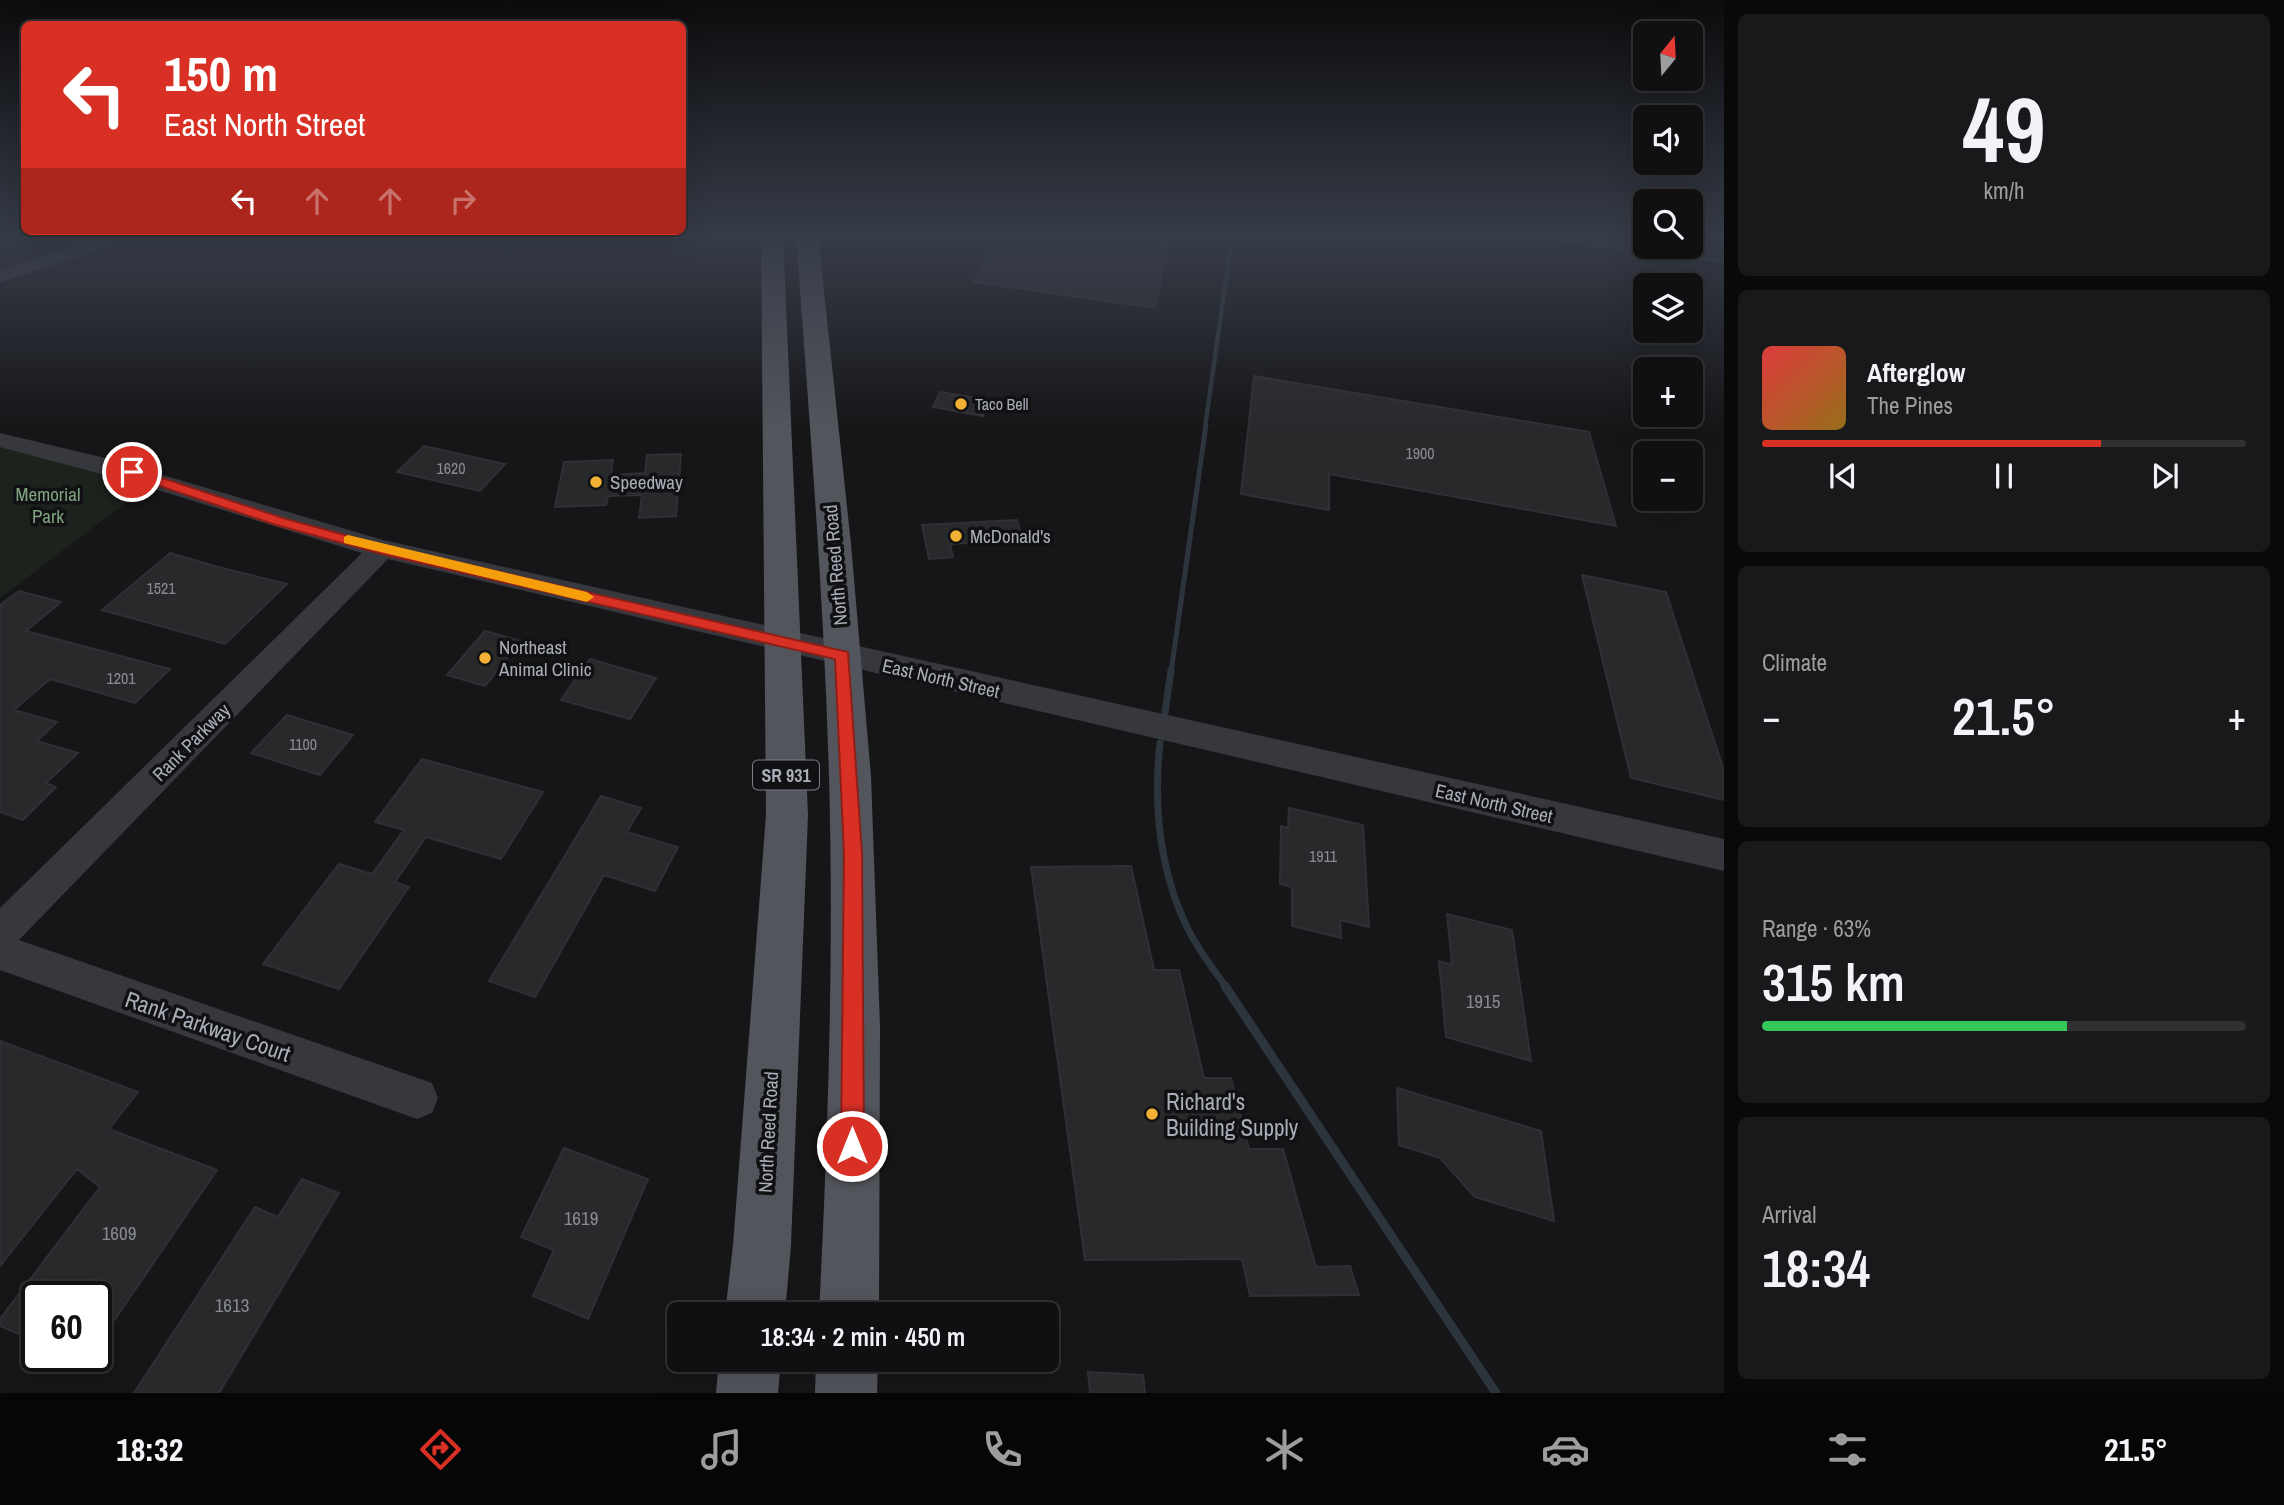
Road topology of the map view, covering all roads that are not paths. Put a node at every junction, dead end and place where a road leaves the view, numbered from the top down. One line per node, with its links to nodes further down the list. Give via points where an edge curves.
1 (774, 300): 5 (main road, North Reed Road / SR 931)
2 (813, 300): 6 (main road, North Reed Road)
3 (0, 440): 4 (street, East North Street, via 157,479 281,522)
4 (382, 549): 5 (street, East North Street); 8 (street, Rank Parkway)
5 (784, 642): 6 (street, East North Street); 11 (main road, North Reed Road / SR 931, via 787,816)
6 (843, 656): 7 (street, East North Street); 12 (main road, North Reed Road, via 853,854)
7 (1724, 855)
8 (0, 934)
9 (0, 952): 10 (street, Rank Parkway Court)
10 (417, 1097)
11 (756, 1302)
12 (849, 1302)
13 (749, 1372): 15 (main road)
14 (847, 1372): 16 (main road)
15 (747, 1393)
16 (846, 1393)

